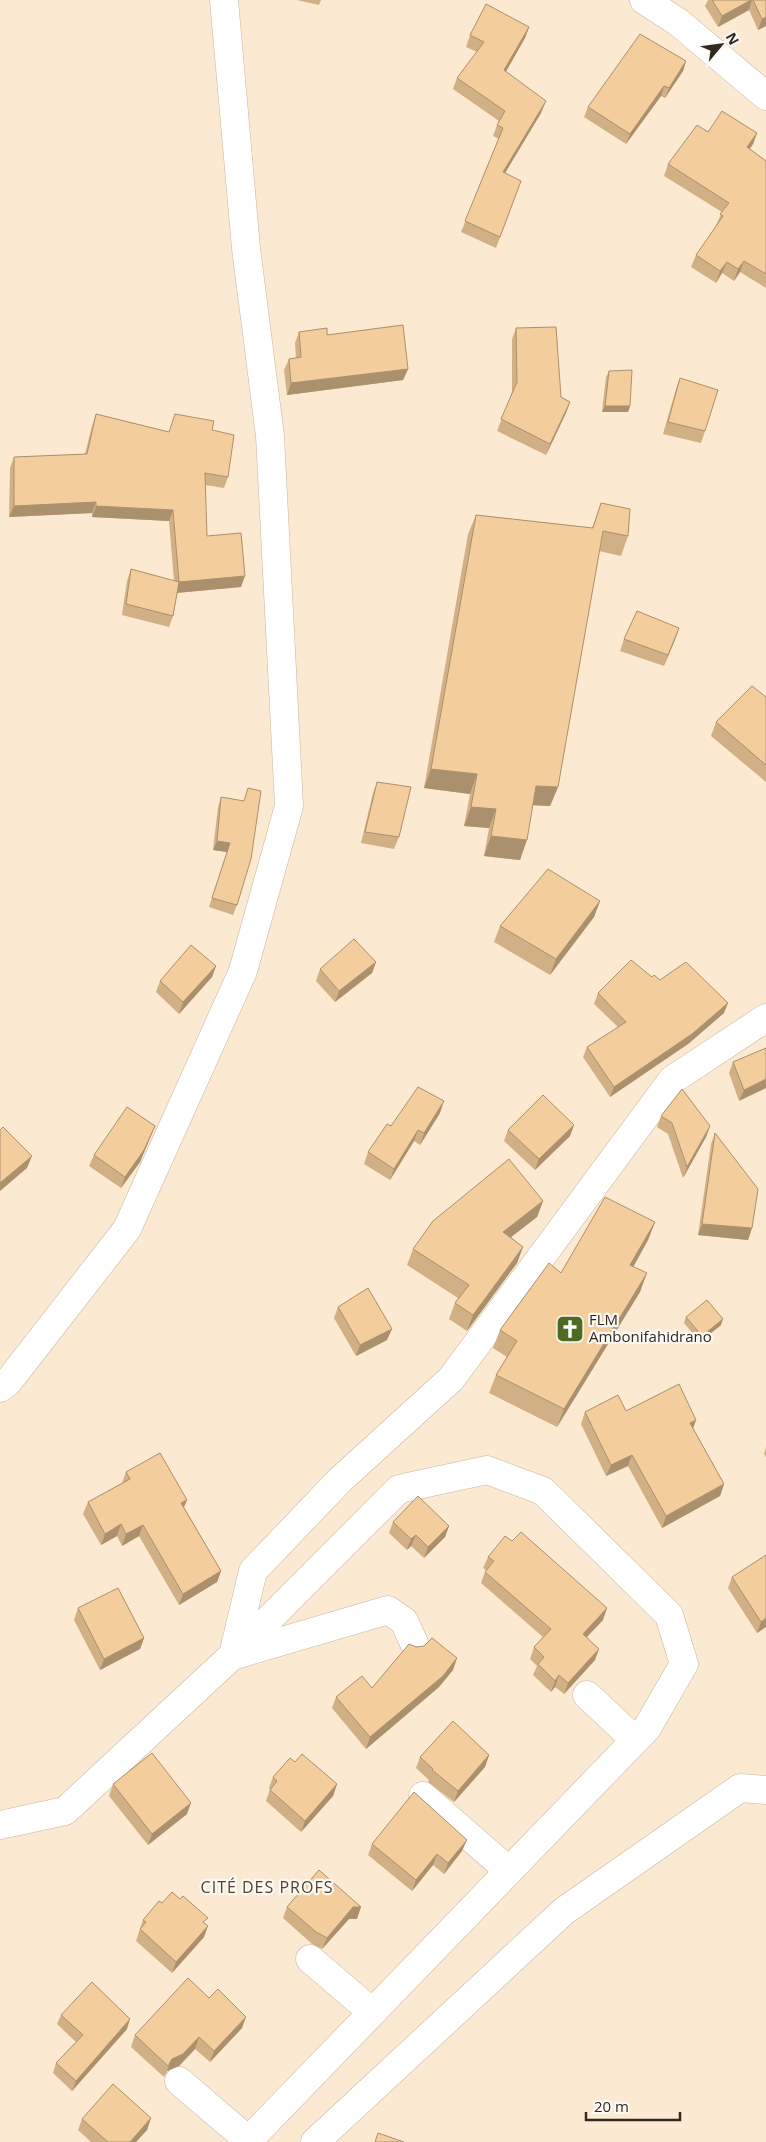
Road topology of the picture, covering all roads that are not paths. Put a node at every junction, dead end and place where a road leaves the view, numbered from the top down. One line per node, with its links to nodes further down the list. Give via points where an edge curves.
1 (224, 0): 5 (street, via 246,248 270,436 289,806 243,971 127,1229 8,1382)
2 (654, 2): 3 (street)
3 (766, 96)
4 (766, 1018): 7 (street, via 672,1080 451,1379 340,1480 253,1571)
5 (0, 1388)
6 (414, 1643): 7 (street, via 404,1621 388,1610)
7 (233, 1655): 9 (street, via 399,1489 487,1470 543,1491 669,1615 684,1664 647,1728); 12 (street, via 65,1811)
8 (587, 1695): 9 (street)
9 (635, 1740): 13 (street)
10 (766, 1790): 18 (street, via 740,1788 564,1910)
11 (423, 1796): 13 (street)
12 (0, 1825)
13 (508, 1871): 15 (street)
14 (310, 1959): 15 (street)
15 (372, 2012): 17 (street)
16 (179, 2081): 17 (street)
17 (248, 2141)
18 (315, 2142)

